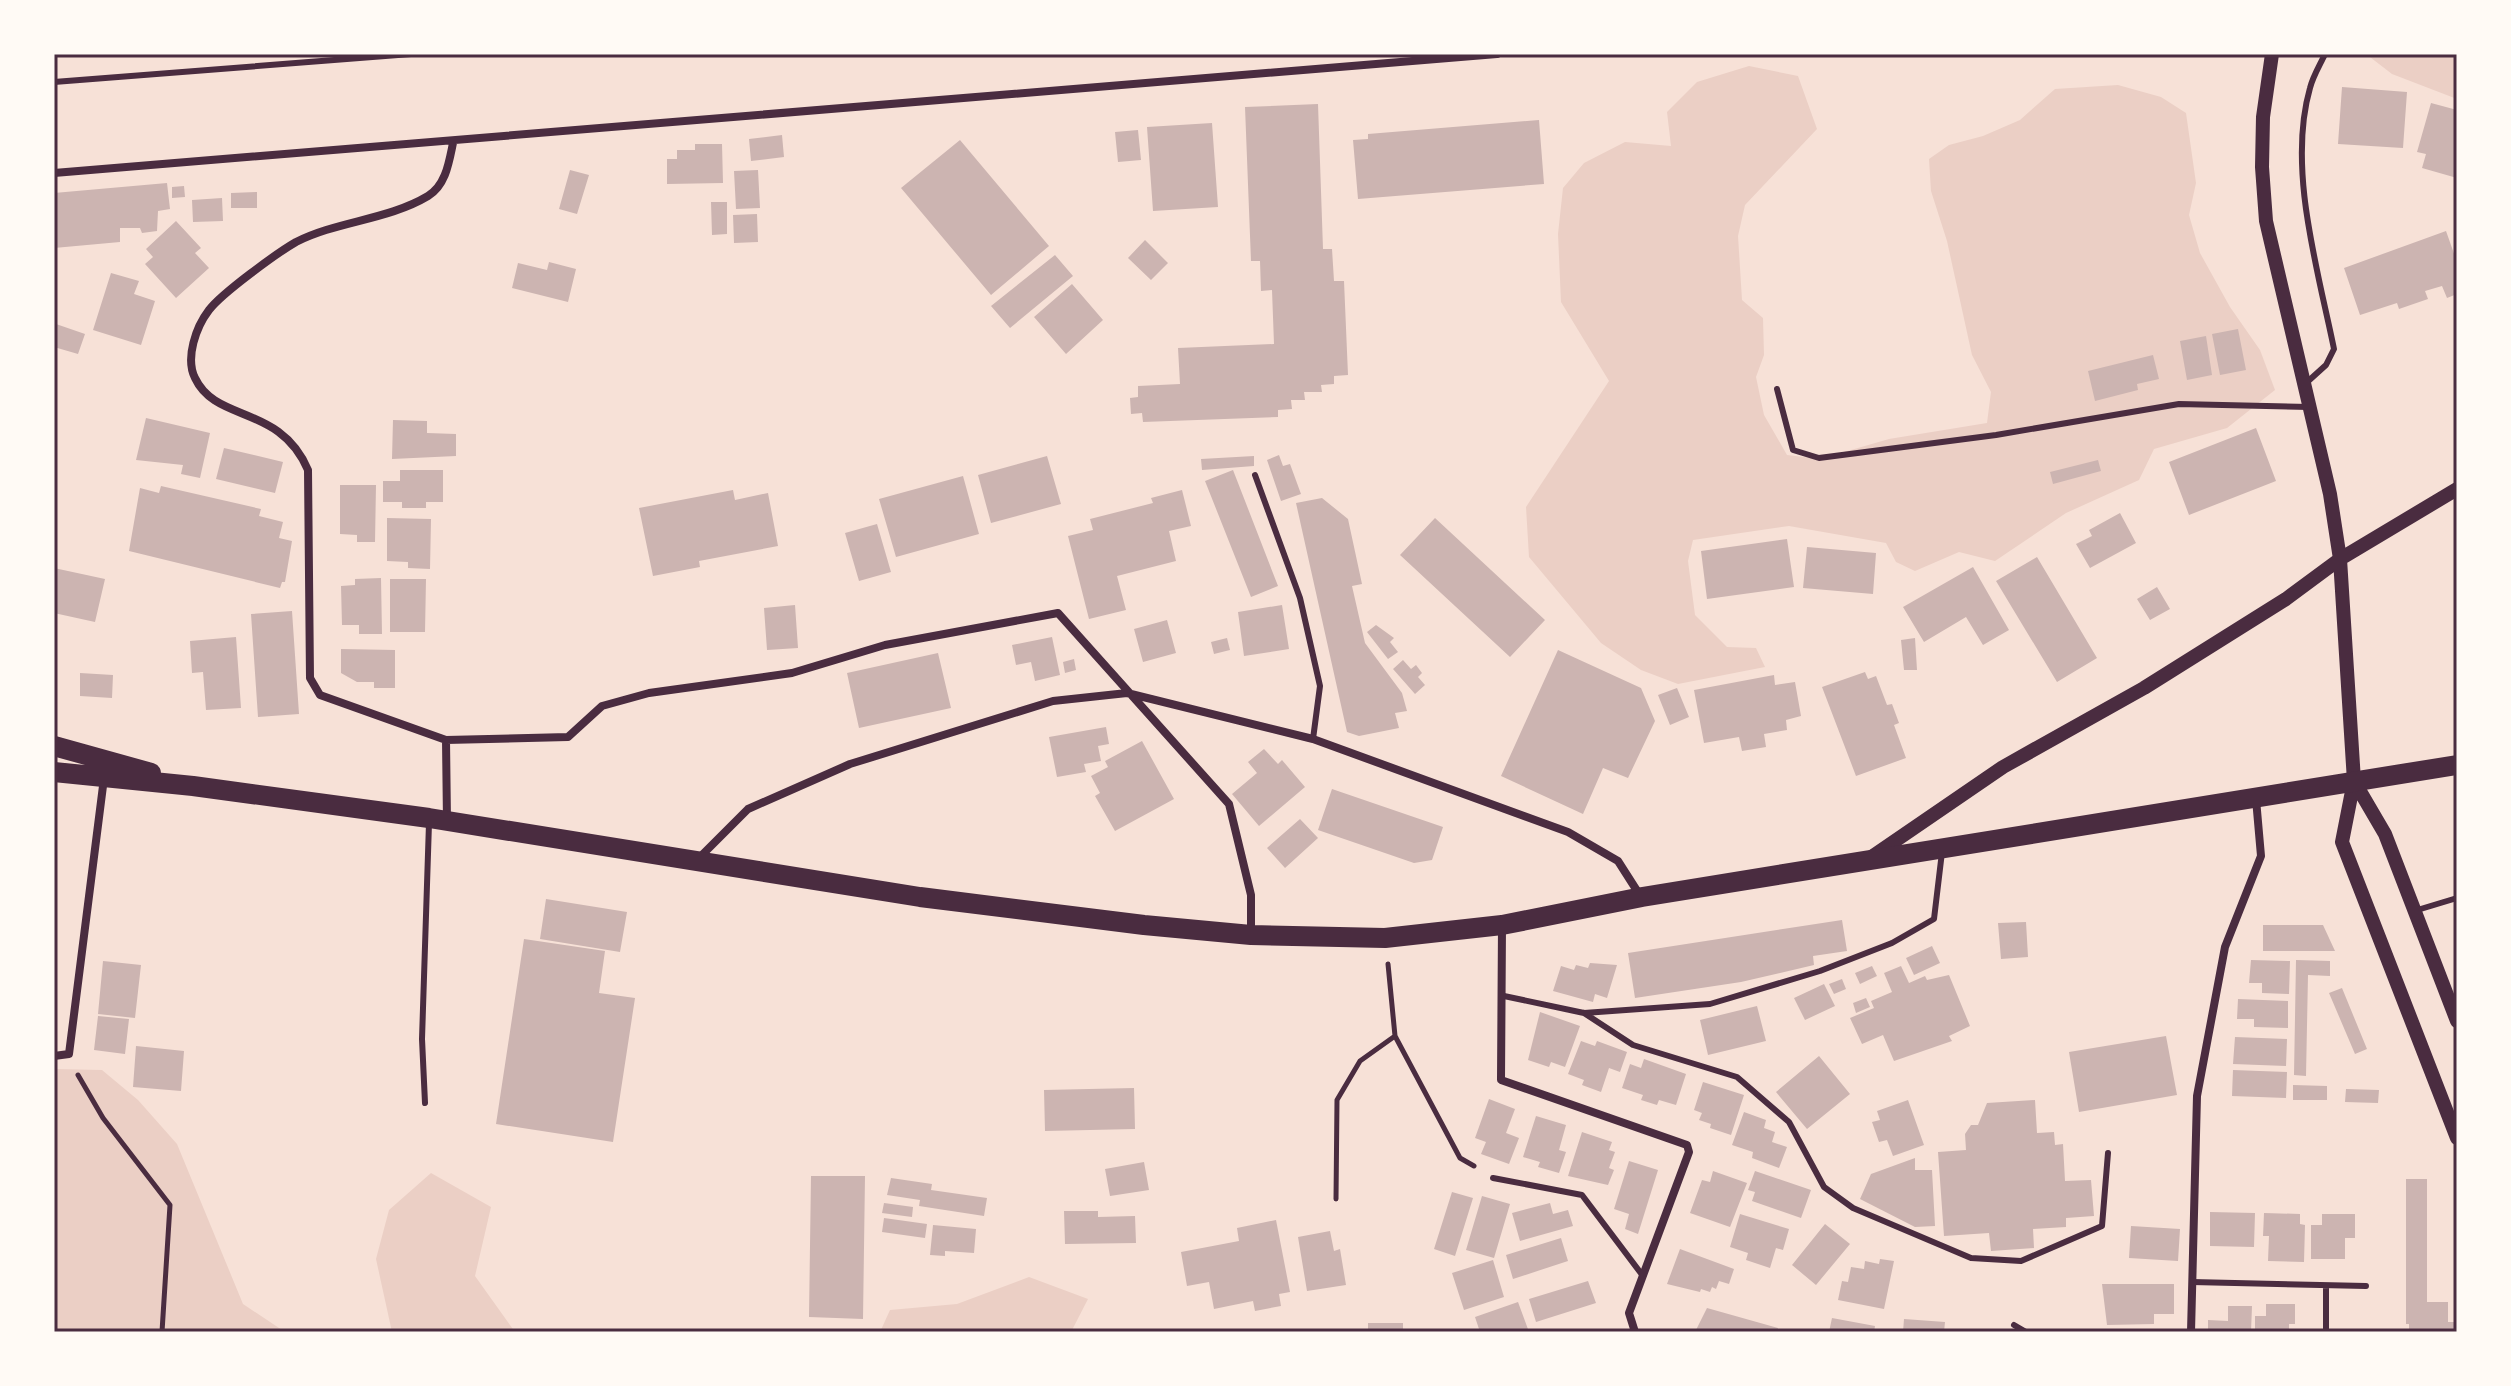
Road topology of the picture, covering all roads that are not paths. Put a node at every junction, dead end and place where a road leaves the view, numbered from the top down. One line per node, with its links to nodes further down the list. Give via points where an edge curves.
1 (411, 54): 8 (lane)
2 (555, 54): 3 (lane)
3 (611, 54)
4 (1497, 54): 7 (street)
5 (2272, 54): 11 (street, via 2263,117 2266,221)
6 (2325, 54): 11 (lane, via 2310,88 2303,140 2308,223 2334,349 2326,365)
7 (1426, 57): 9 (street)
8 (54, 82)
9 (453, 143): 10 (street); 19 (street, via 447,174 430,195 295,243 209,310 190,356 193,377 208,398 282,432 299,448 308,470 310,678 320,695)
10 (54, 173)
11 (2305, 384): 13 (street)
12 (1777, 389): 13 (lane, via 1793,450 1819,458 2179,404)
13 (2310, 407): 16 (street)
14 (1255, 475): 18 (lane, via 1300,598 1317,672)
15 (2457, 489): 16 (street)
16 (2340, 559): 24 (street); 30 (street, via 2144,688 2003,767)
17 (1127, 693): 18 (street); 19 (street, via 1058,613 885,645 792,673 649,693 602,706 568,737); 29 (street, via 1053,701 850,764 748,809); 35 (street, via 1229,804 1251,895)
18 (1313, 739): 31 (street, via 1568,832 1618,861)
19 (446, 740): 27 (street)
20 (54, 746): 25 (main road)
21 (2457, 765): 24 (main road)
22 (54, 772): 23 (main road)
23 (104, 778): 25 (main road); 39 (street, via 69,1054)
24 (2354, 781): 26 (main road); 33 (street, via 2385,834); 41 (street, via 2342,842)
25 (193, 786): 27 (main road)
26 (2256, 797): 28 (main road); 45 (street, via 2261,856 2225,947 2197,1096)
27 (438, 820): 29 (main road); 40 (lane, via 422,1039)
28 (1942, 848): 30 (main road); 37 (lane, via 1934,919 1892,943 1710,1004)
29 (696, 860): 35 (main road, via 920,897)
30 (1866, 861): 31 (main road)
31 (1642, 897): 34 (main road)
32 (2457, 898): 33 (lane)
33 (2414, 911): 38 (street)
34 (1502, 925): 35 (main road, via 1385,938); 36 (street)
35 (1251, 935)
36 (1504, 996): 37 (lane); 44 (street, via 1501,1080 1687,1145 1689,1152)
37 (1584, 1013): 42 (lane, via 1633,1045 1737,1077 1789,1122 1824,1187 1853,1208 1971,1258 2021,1261 2102,1226)
38 (2457, 1021)
39 (54, 1056)
40 (425, 1103)
41 (2457, 1138)
42 (2108, 1153)
43 (1493, 1178): 44 (lane, via 1582,1195)
44 (1643, 1276): 49 (street, via 1629,1313)
45 (2192, 1282): 46 (lane); 51 (street)
46 (2326, 1286): 47 (lane); 52 (lane)
47 (2366, 1286)
48 (2014, 1325): 50 (lane)
49 (1635, 1332)
50 (2026, 1332)
51 (2191, 1332)
52 (2326, 1332)

